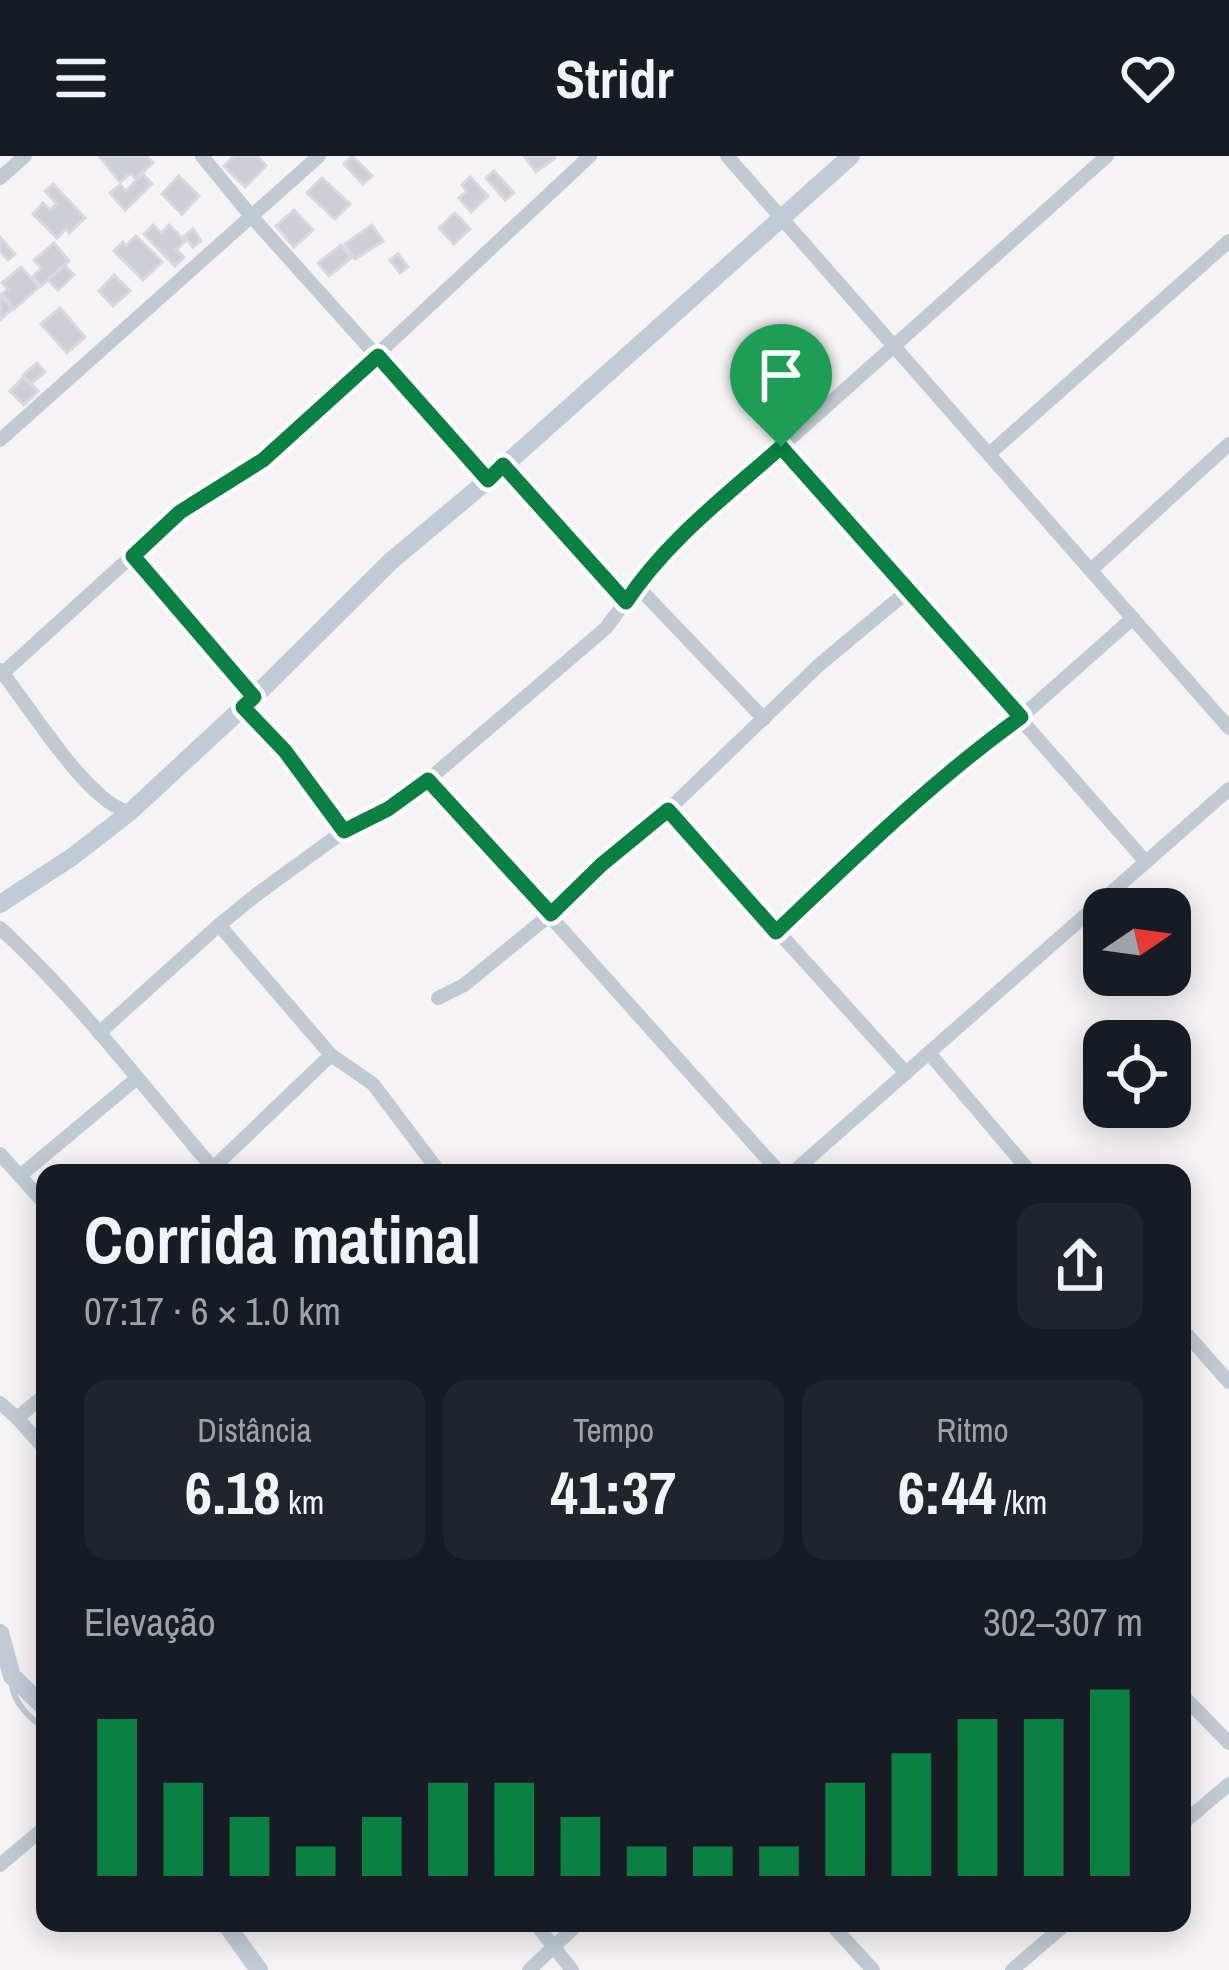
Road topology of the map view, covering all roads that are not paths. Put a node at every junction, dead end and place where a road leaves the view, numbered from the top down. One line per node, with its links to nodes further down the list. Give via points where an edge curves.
1 (25, 156): 8 (street)
2 (202, 156): 9 (street)
3 (319, 156): 9 (street)
4 (590, 156): 13 (street)
5 (727, 156): 10 (street)
6 (851, 156): 10 (street)
7 (1107, 156): 12 (street)
8 (0, 178)
9 (251, 216): 13 (street); 14 (street)
10 (783, 219): 12 (street); 18 (street)
11 (1229, 241): 17 (street)
12 (895, 346): 16 (street); 17 (street)
13 (378, 356): 19 (street); 20 (street, via 263,460 180,512)
14 (0, 440)
15 (1229, 444): 21 (street)
16 (781, 447): 22 (street); 23 (street)
17 (989, 454): 21 (street)
18 (503, 465): 19 (street); 24 (street)
19 (488, 480): 27 (street, via 391,561)
20 (133, 556): 26 (street); 27 (street)
21 (1091, 570): 25 (street)
22 (637, 586): 24 (street); 29 (street)
23 (909, 590): 28 (street); 29 (street)
24 (626, 602): 31 (street)
25 (1133, 618): 28 (street); 30 (street)
26 (2, 671): 34 (street, via 75,768 110,804)
27 (249, 702): 34 (street); 35 (street)
28 (1021, 717): 36 (street); 41 (street, via 898,815)
29 (764, 719): 33 (street)
30 (1229, 728)
31 (428, 780): 35 (street); 38 (street)
32 (1229, 789): 36 (street)
33 (668, 810): 38 (street); 41 (street)
34 (130, 812): 37 (street)
35 (344, 831): 39 (street)
36 (1146, 862): 44 (street)
37 (0, 904)
38 (551, 914): 42 (street); 52 (street)
39 (219, 925): 43 (street); 45 (street)
40 (0, 928): 43 (street)
41 (776, 932): 46 (street)
42 (438, 998)
43 (99, 1034): 47 (street)
44 (929, 1052): 46 (street); 54 (street)
45 (331, 1055): 50 (street); 51 (street, via 373,1084)
46 (906, 1073): 53 (street)
47 (136, 1079): 49 (street); 55 (street)
48 (0, 1154): 55 (street)
49 (210, 1164)
50 (221, 1164)
51 (433, 1164)
52 (771, 1164)
53 (802, 1164)
54 (1023, 1164)
55 (21, 1175): 56 (street)
56 (36, 1193)
57 (1191, 1339): 58 (street)
58 (1229, 1382)
59 (36, 1402): 61 (street)
60 (0, 1403): 61 (street)
61 (17, 1418): 62 (street)
62 (36, 1439)
63 (0, 1633): 64 (street)
64 (12, 1676): 65 (street); 67 (lane, via 13,1695)
65 (36, 1699)
66 (1191, 1704): 68 (street)
67 (36, 1722)
68 (1229, 1743)
69 (1229, 1784): 70 (street)
70 (1191, 1816)
71 (36, 1835): 72 (street)
72 (0, 1865)
73 (231, 1932): 79 (street)
74 (543, 1932): 78 (street)
75 (569, 1932): 78 (street)
76 (838, 1932): 82 (street)
77 (1056, 1932): 83 (street)
78 (554, 1945): 80 (street); 81 (street)
79 (254, 1969)
80 (529, 1970)
81 (572, 1970)
82 (873, 1970)
83 (1012, 1970)

